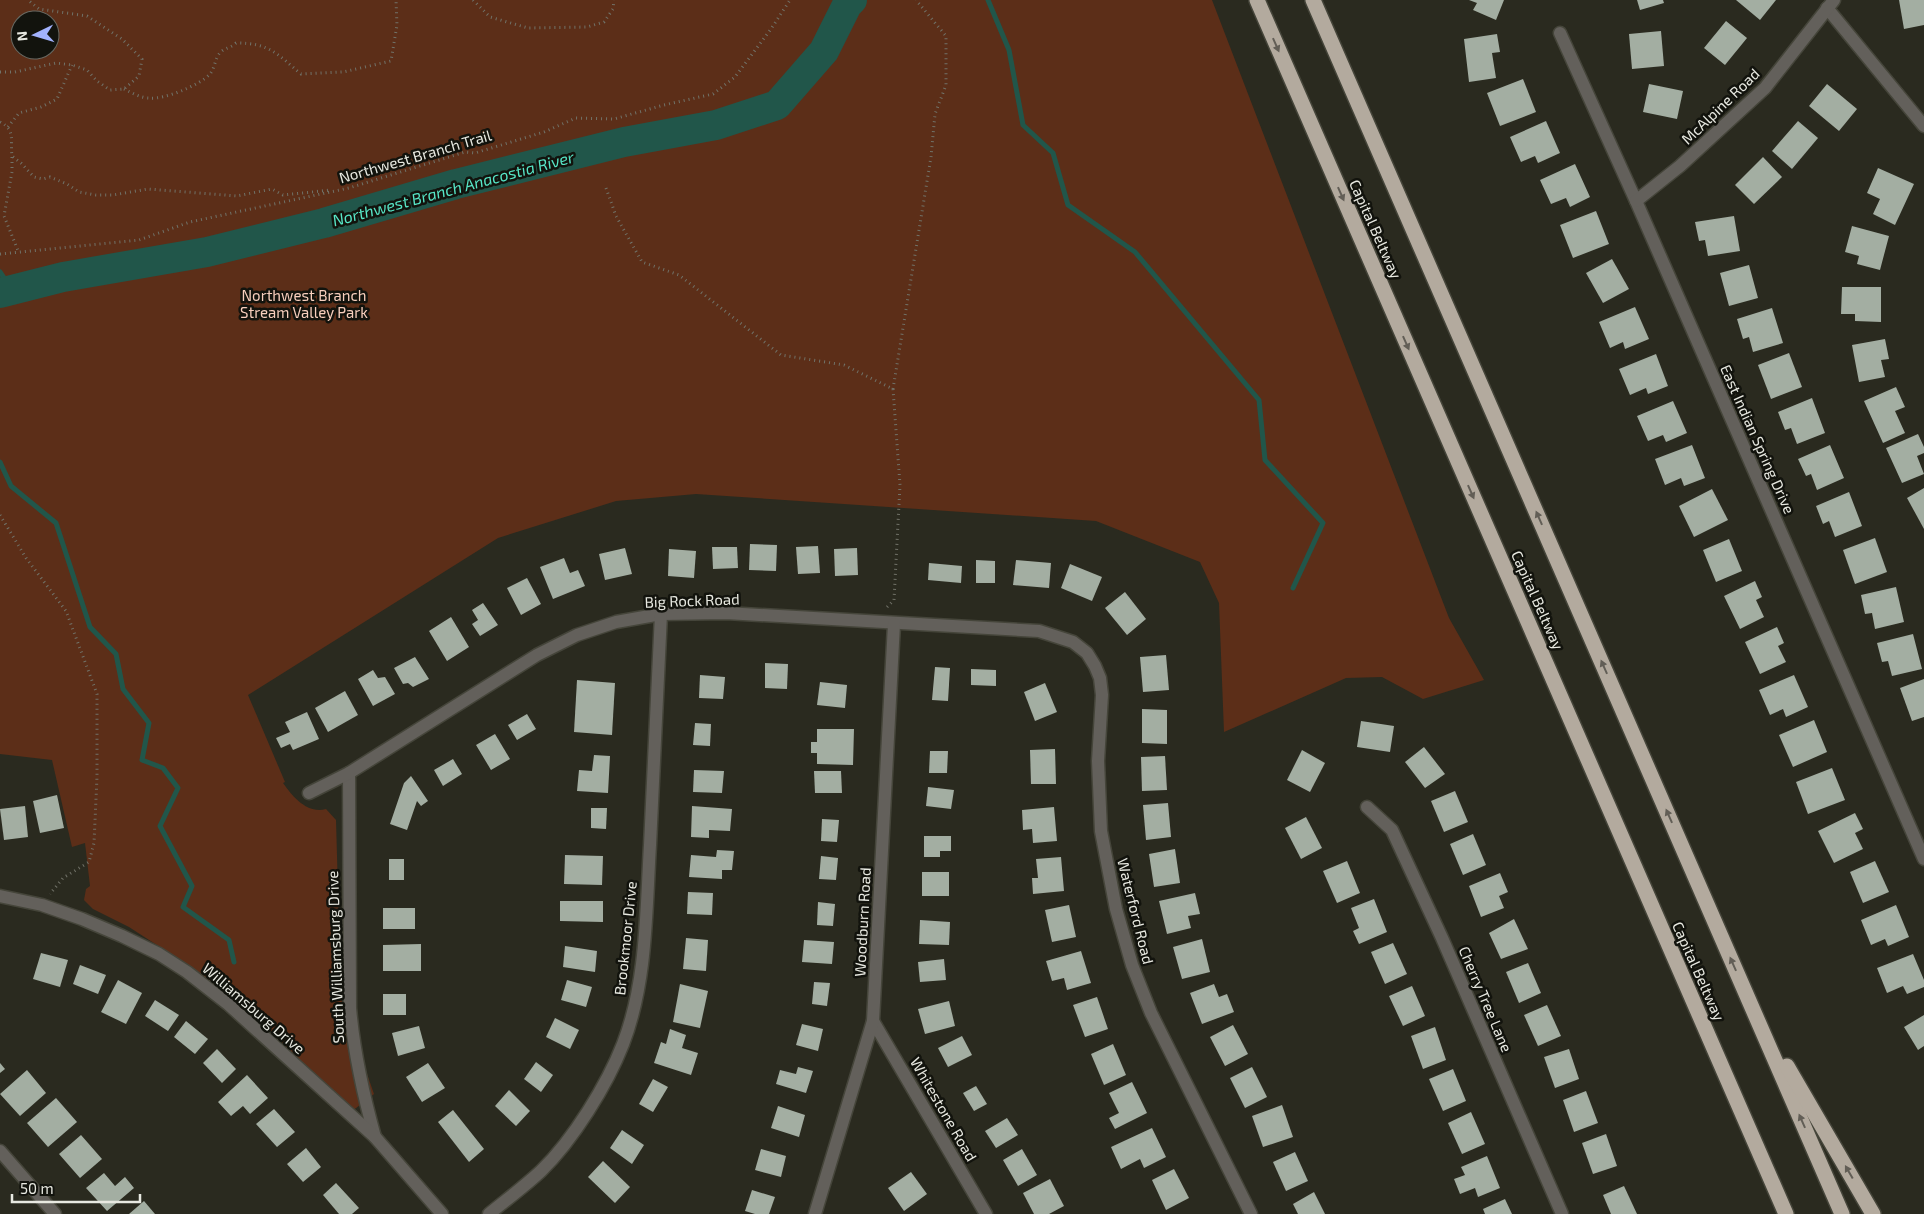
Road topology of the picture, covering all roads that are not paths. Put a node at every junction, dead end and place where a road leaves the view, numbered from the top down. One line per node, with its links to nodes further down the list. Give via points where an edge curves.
1 (1257, 0): 26 (highway, Capital Beltway, one-way to 26)
2 (1313, 0): 15 (highway, one-way to 2)
3 (1831, 4): 5 (street); 6 (street, McAlpine Road, via 1765,88 1680,166)
4 (1560, 33): 6 (street, East Indian Spring Drive)
5 (1924, 126)
6 (1636, 201): 13 (street, East Indian Spring Drive)
7 (661, 614): 8 (street, Big Rock Road, via 726,613); 10 (street, Big Rock Road, via 616,622 577,634 537,655); 21 (street, Brookmoor Drive, via 646,913 633,1011 623,1044 601,1088 564,1145 541,1171)
8 (888, 624): 9 (street, Big Rock Road, via 1039,631 1074,642); 16 (street, Woodburn Road)
9 (1087, 653): 24 (street, Waterford Road, via 1100,678 1102,695 1098,761 1101,831 1116,909 1132,965 1156,1022)
10 (349, 773): 11 (street, Big Rock Road); 17 (street, South Williamsburg Drive, via 350,1008 353,1045)
11 (308, 793)
12 (1367, 807): 25 (street, Cherry Tree Lane, via 1392,830)
13 (1924, 860)
14 (0, 896): 17 (street, Williamsburg Drive, via 42,904 159,954 228,1004)
15 (1753, 1009): 27 (highway, one-way to 15); 28 (highway, one-way to 15)
16 (873, 1021): 22 (street, Woodburn Road); 23 (street, Whitestone Road)
17 (375, 1137): 20 (street, Williamsburg Drive)
18 (0, 1151): 19 (street)
19 (55, 1214)
20 (442, 1214)
21 (488, 1214)
22 (815, 1214)
23 (986, 1214)
24 (1251, 1214)
25 (1562, 1214)
26 (1785, 1214)
27 (1842, 1214)
28 (1873, 1214)

